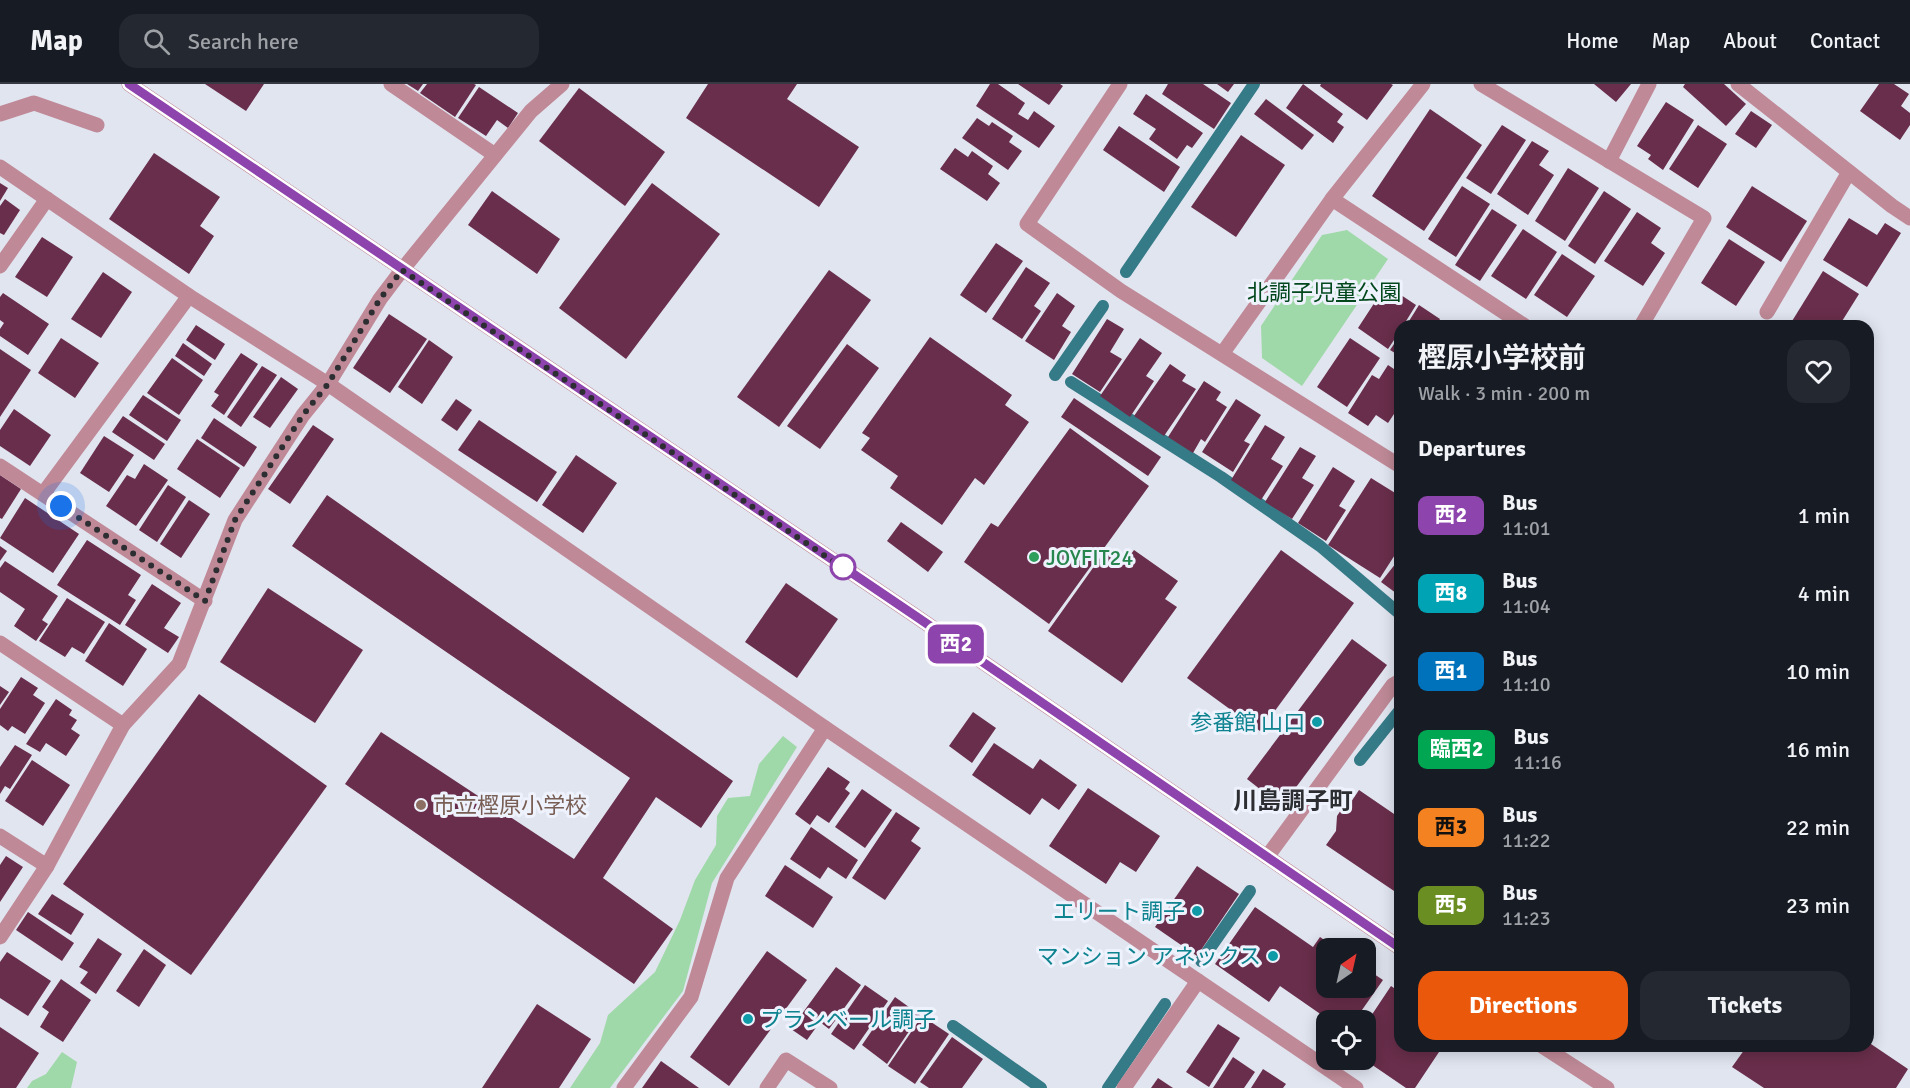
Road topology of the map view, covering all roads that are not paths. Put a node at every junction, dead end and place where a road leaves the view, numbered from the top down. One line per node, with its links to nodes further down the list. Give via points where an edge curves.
1 (129, 84): 19 (street)
2 (391, 84): 11 (street)
3 (562, 84): 11 (street, via 531,111)
4 (1120, 84): 24 (street, via 1027,224 1121,291)
5 (1423, 84): 16 (street)
6 (1481, 84): 12 (street)
7 (1649, 84): 12 (street)
8 (1738, 84): 14 (street)
9 (0, 114): 10 (street, via 34,103)
10 (97, 125)
11 (495, 155): 19 (street)
12 (1609, 161): 23 (street, via 1704,218)
13 (0, 167): 15 (street)
14 (1849, 172): 17 (street); 21 (street)
15 (47, 199): 18 (street); 20 (street)
16 (1332, 199): 22 (street); 24 (street)
17 (1910, 218)
18 (0, 266)
19 (402, 270): 25 (street); 35 (street)
20 (189, 296): 25 (street); 28 (street)
21 (1767, 312)
22 (1516, 320)
23 (1644, 320)
24 (1222, 354): 26 (street)
25 (328, 384): 29 (street, via 303,415 235,520); 33 (street)
26 (1394, 462)
27 (0, 465): 28 (street)
28 (43, 494): 29 (street)
29 (205, 601): 32 (street, via 179,664)
30 (0, 643): 32 (street)
31 (1394, 684): 35 (street)
32 (123, 725): 36 (street)
33 (825, 728): 39 (street); 41 (street, via 727,878 691,997)
34 (0, 836): 36 (street)
35 (1267, 857): 38 (street)
36 (47, 866): 37 (street)
37 (0, 937)
38 (1394, 944)
39 (1197, 981): 44 (street); 45 (street)
40 (1551, 1052): 46 (street)
41 (624, 1088)
42 (767, 1088): 43 (street, via 786,1060)
43 (830, 1088)
44 (1124, 1088)
45 (1356, 1088)
46 (1607, 1088)

